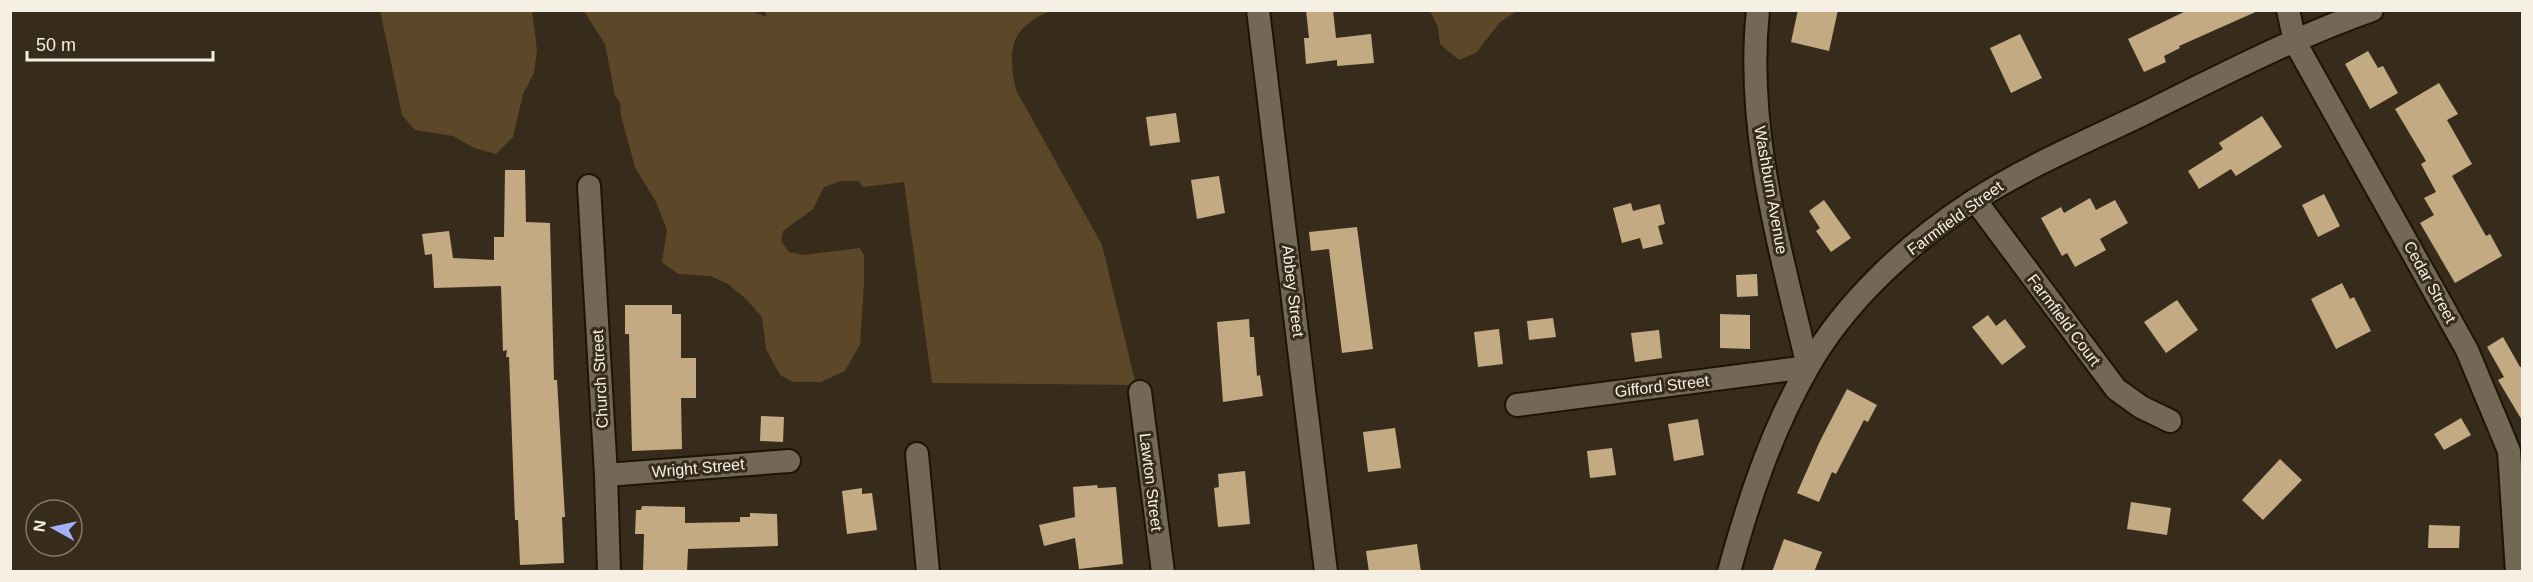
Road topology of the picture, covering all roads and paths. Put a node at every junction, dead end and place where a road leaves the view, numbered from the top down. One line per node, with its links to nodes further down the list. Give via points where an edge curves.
1 (1258, 10): 18 (street, Abbey Street)
2 (1758, 10): 8 (street, Washburn Avenue, via 1755,57 1763,152)
3 (2288, 10): 5 (street, Cedar Street)
4 (2372, 10): 5 (street, Farmfield Street)
5 (2295, 42): 7 (street, Farmfield Street, via 2028,169); 20 (street, Cedar Street, via 2468,350 2509,451)
6 (589, 186): 14 (street, Church Street)
7 (1975, 200): 8 (street, Farmfield Street, via 1900,259 1866,292); 11 (street, Farmfield Court, via 2116,389)
8 (1808, 367): 10 (street, Gifford Street); 19 (street, Farmfield Street, via 1767,455)
9 (1140, 392): 17 (street, Lawton Street)
10 (1517, 405)
11 (2170, 421)
12 (917, 454): 16 (street)
13 (789, 461): 14 (street, Wright Street)
14 (606, 475): 15 (street, Church Street)
15 (609, 572)
16 (928, 572)
17 (1163, 572)
18 (1326, 572)
19 (1729, 572)
20 (2517, 572)

